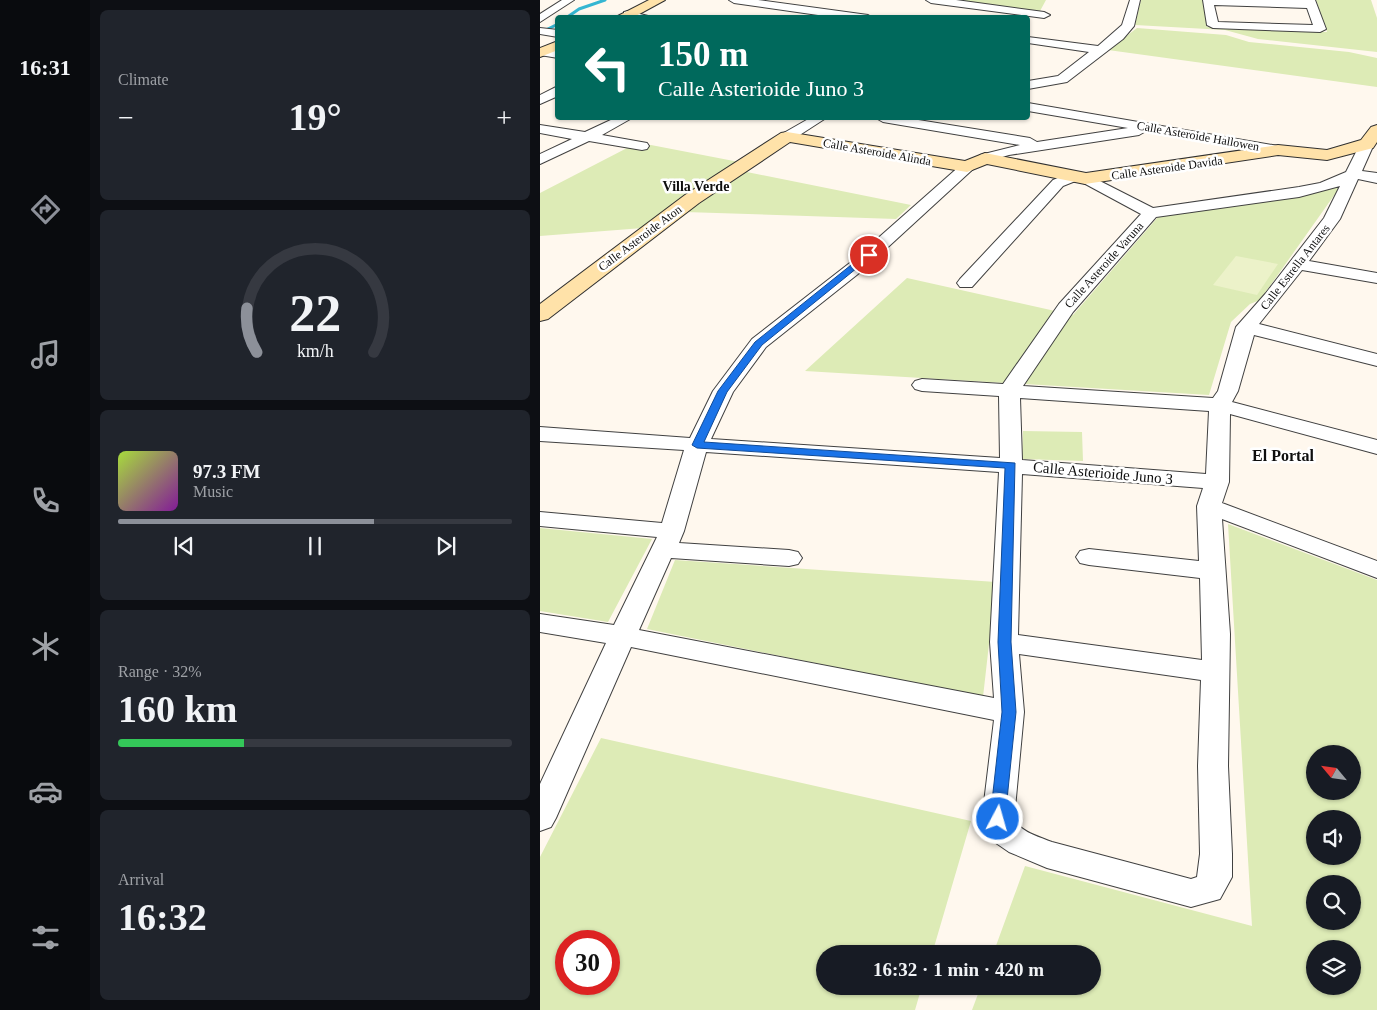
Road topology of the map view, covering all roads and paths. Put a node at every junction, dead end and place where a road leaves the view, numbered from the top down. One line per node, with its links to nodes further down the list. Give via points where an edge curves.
1 (569, 0): 12 (street)
2 (658, 0): 9 (street)
3 (734, 0): 10 (street)
4 (931, 0): 13 (street, via 1048,12)
5 (1136, 0): 18 (street, via 1128,26)
6 (1208, 0): 7 (street); 7 (street, via 1213,25 1320,29)
7 (1311, 2)
8 (859, 5): 11 (street)
9 (626, 15)
10 (832, 15)
11 (841, 15)
12 (540, 19)
13 (1033, 24)
14 (540, 31): 15 (street)
15 (555, 37)
16 (555, 38): 19 (street)
17 (1030, 40): 18 (street)
18 (1098, 50): 23 (street, via 1062,79)
19 (541, 52): 20 (street)
20 (555, 54)
21 (540, 82): 22 (street)
22 (555, 84)
23 (1030, 85)
24 (555, 92): 25 (street)
25 (540, 100)
26 (1030, 107): 30 (street, Calle Asteroide Hallowen)
27 (621, 120): 32 (street)
28 (816, 120): 33 (street, Calle Asteroide Aton)
29 (895, 120): 35 (street)
30 (1158, 128): 35 (street); 37 (street, Calle Asteroide Hallowen)
31 (540, 129): 32 (street)
32 (590, 136): 36 (street); 39 (street)
33 (787, 137): 40 (street, Calle Asteroide Alinda); 48 (street, Calle Asteroide Aton, via 681,207)
34 (1372, 137): 37 (street, Calle Asteroide Hallowen, via 1327,155); 41 (street, Calle Estrella Antares)
35 (1049, 145): 38 (street)
36 (642, 146)
37 (1278, 150): 42 (street, Calle Asteroide Davida)
38 (985, 158): 40 (street); 42 (street)
39 (540, 160)
40 (966, 167): 55 (street, via 857,266 759,344 723,391)
41 (1355, 174): 43 (street); 44 (street, Calle Asteroide Varuna, via 1324,187 1299,192); 45 (street, Calle Estrella Antares, via 1332,219)
42 (1080, 178): 44 (street); 47 (street, Calle Asteroide Davida, via 1058,183)
43 (1377, 178)
44 (1151, 213): 52 (street, Calle Asteroide Varuna, via 1066,308)
45 (1298, 264): 46 (street); 49 (street, Calle Estrella Antares)
46 (1377, 278)
47 (966, 283)
48 (540, 314)
49 (1246, 327): 50 (street); 53 (street, Calle Estrella Antares, via 1228,391)
50 (1377, 360)
51 (922, 385): 52 (street)
52 (1009, 391): 53 (street); 57 (street)
53 (1220, 405): 56 (street); 58 (street)
54 (540, 434): 55 (street, Calle Asterioide Juno 3)
55 (697, 445): 57 (street, Calle Asterioide Juno 3); 60 (street)
56 (1377, 448)
57 (1011, 466): 58 (street, Calle Asterioide Juno 3); 67 (street)
58 (1213, 494): 63 (street, Calle Asterioide Juno 3); 64 (street)
59 (540, 519): 60 (street)
60 (667, 540): 62 (street); 66 (street)
61 (1090, 557): 64 (street)
62 (789, 558)
63 (1377, 570)
64 (1212, 572): 68 (street)
65 (540, 623): 66 (street)
66 (623, 636): 69 (street); 70 (street)
67 (1004, 642): 68 (street); 69 (street)
68 (1215, 672): 69 (street, via 1216,877 1208,889 1191,893 1047,854 1020,843 1004,832 998,819)
69 (1009, 712)
70 (540, 818)

